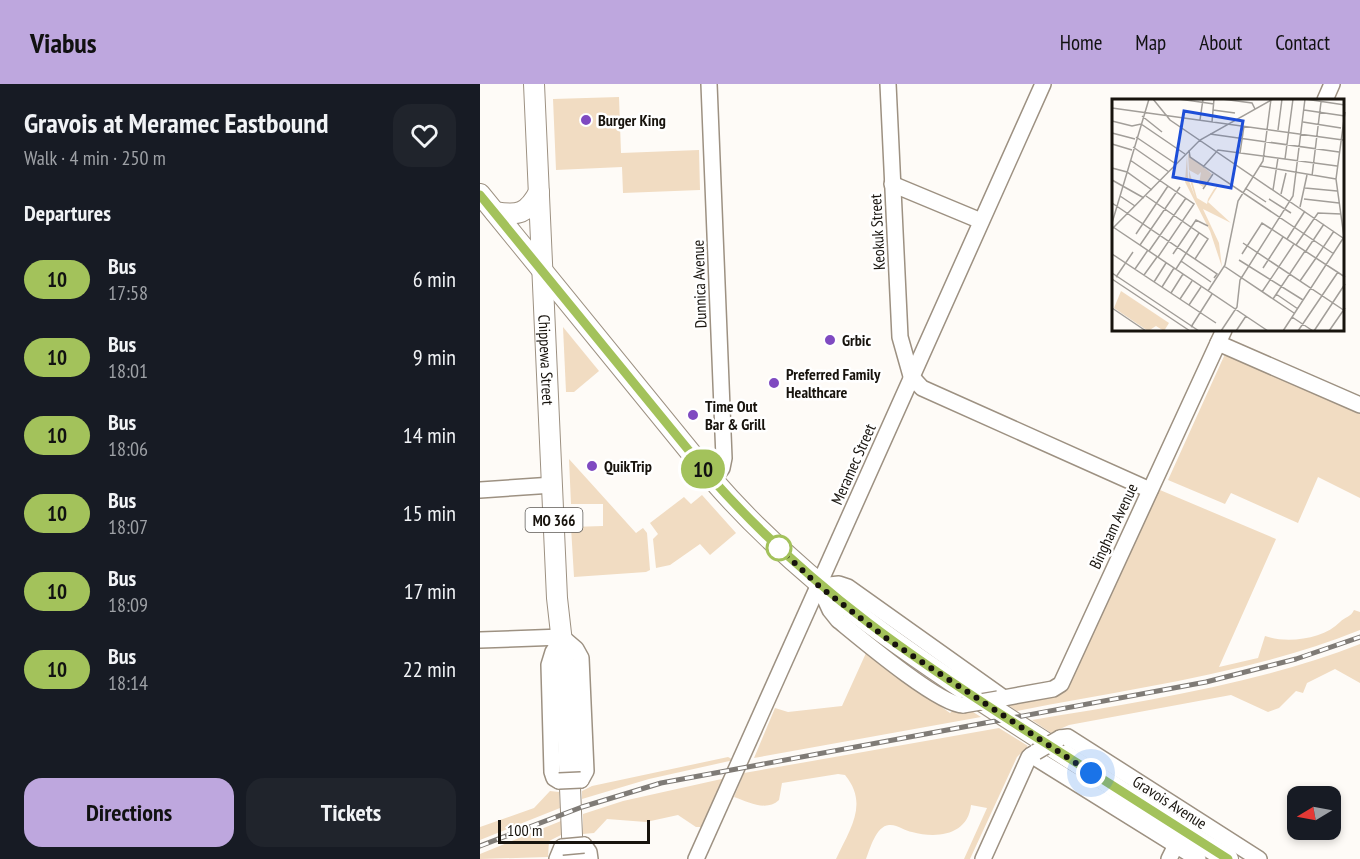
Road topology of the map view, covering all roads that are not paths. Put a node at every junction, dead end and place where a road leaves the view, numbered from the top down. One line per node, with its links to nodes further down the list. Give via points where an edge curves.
1 (534, 84): 8 (main road, Chippewa Street / MO 366)
2 (709, 84): 16 (street, Dunnica Avenue, via 724,458)
3 (888, 84): 7 (street, Keokuk Street)
4 (1042, 84): 11 (street, Meramec Street)
5 (1332, 84): 6 (street)
6 (1324, 99)
7 (892, 184): 11 (street); 14 (street, Keokuk Street, via 900,337)
8 (539, 192): 10 (main road, via 523,213); 12 (main road, Chippewa Street / MO 366)
9 (480, 195): 10 (main road, Gravois Avenue)
10 (495, 212): 12 (main road, Gravois Avenue)
11 (981, 221): 14 (street, Meramec Street)
12 (543, 274): 16 (main road, Gravois Avenue); 17 (main road, Chippewa Street / MO 366)
13 (1221, 336): 15 (street); 19 (street, Bingham Avenue)
14 (911, 376): 19 (street, via 921,388); 20 (street, Meramec Street)
15 (1360, 405)
16 (713, 480): 20 (main road, Gravois Avenue)
17 (553, 485): 18 (street); 21 (main road, Chippewa Street / MO 366)
18 (480, 490)
19 (1150, 490): 23 (street, Bingham Avenue, via 1061,684 1053,689)
20 (819, 586): 23 (street, via 848,587); 23 (street, Gravois Avenue, bridge, via 838,620 952,703 963,705); 27 (street, Meramec Street); 30 (main road, Gravois Avenue, via 958,687)
21 (562, 636): 21 (street, bridge, via 549,665 552,772 559,781 581,780 586,771 581,658); 22 (street); 26 (main road, Chippewa Street / MO 366)
22 (480, 640)
23 (1001, 698)
24 (1034, 753): 25 (street, Gravois Avenue); 28 (street); 31 (street, Gravois Avenue, bridge, via 1068,737)
25 (1173, 852): 29 (street, Gravois Avenue)
26 (573, 854)
27 (696, 859)
28 (983, 859)
29 (1198, 859)
30 (1228, 859)
31 (1260, 859)

